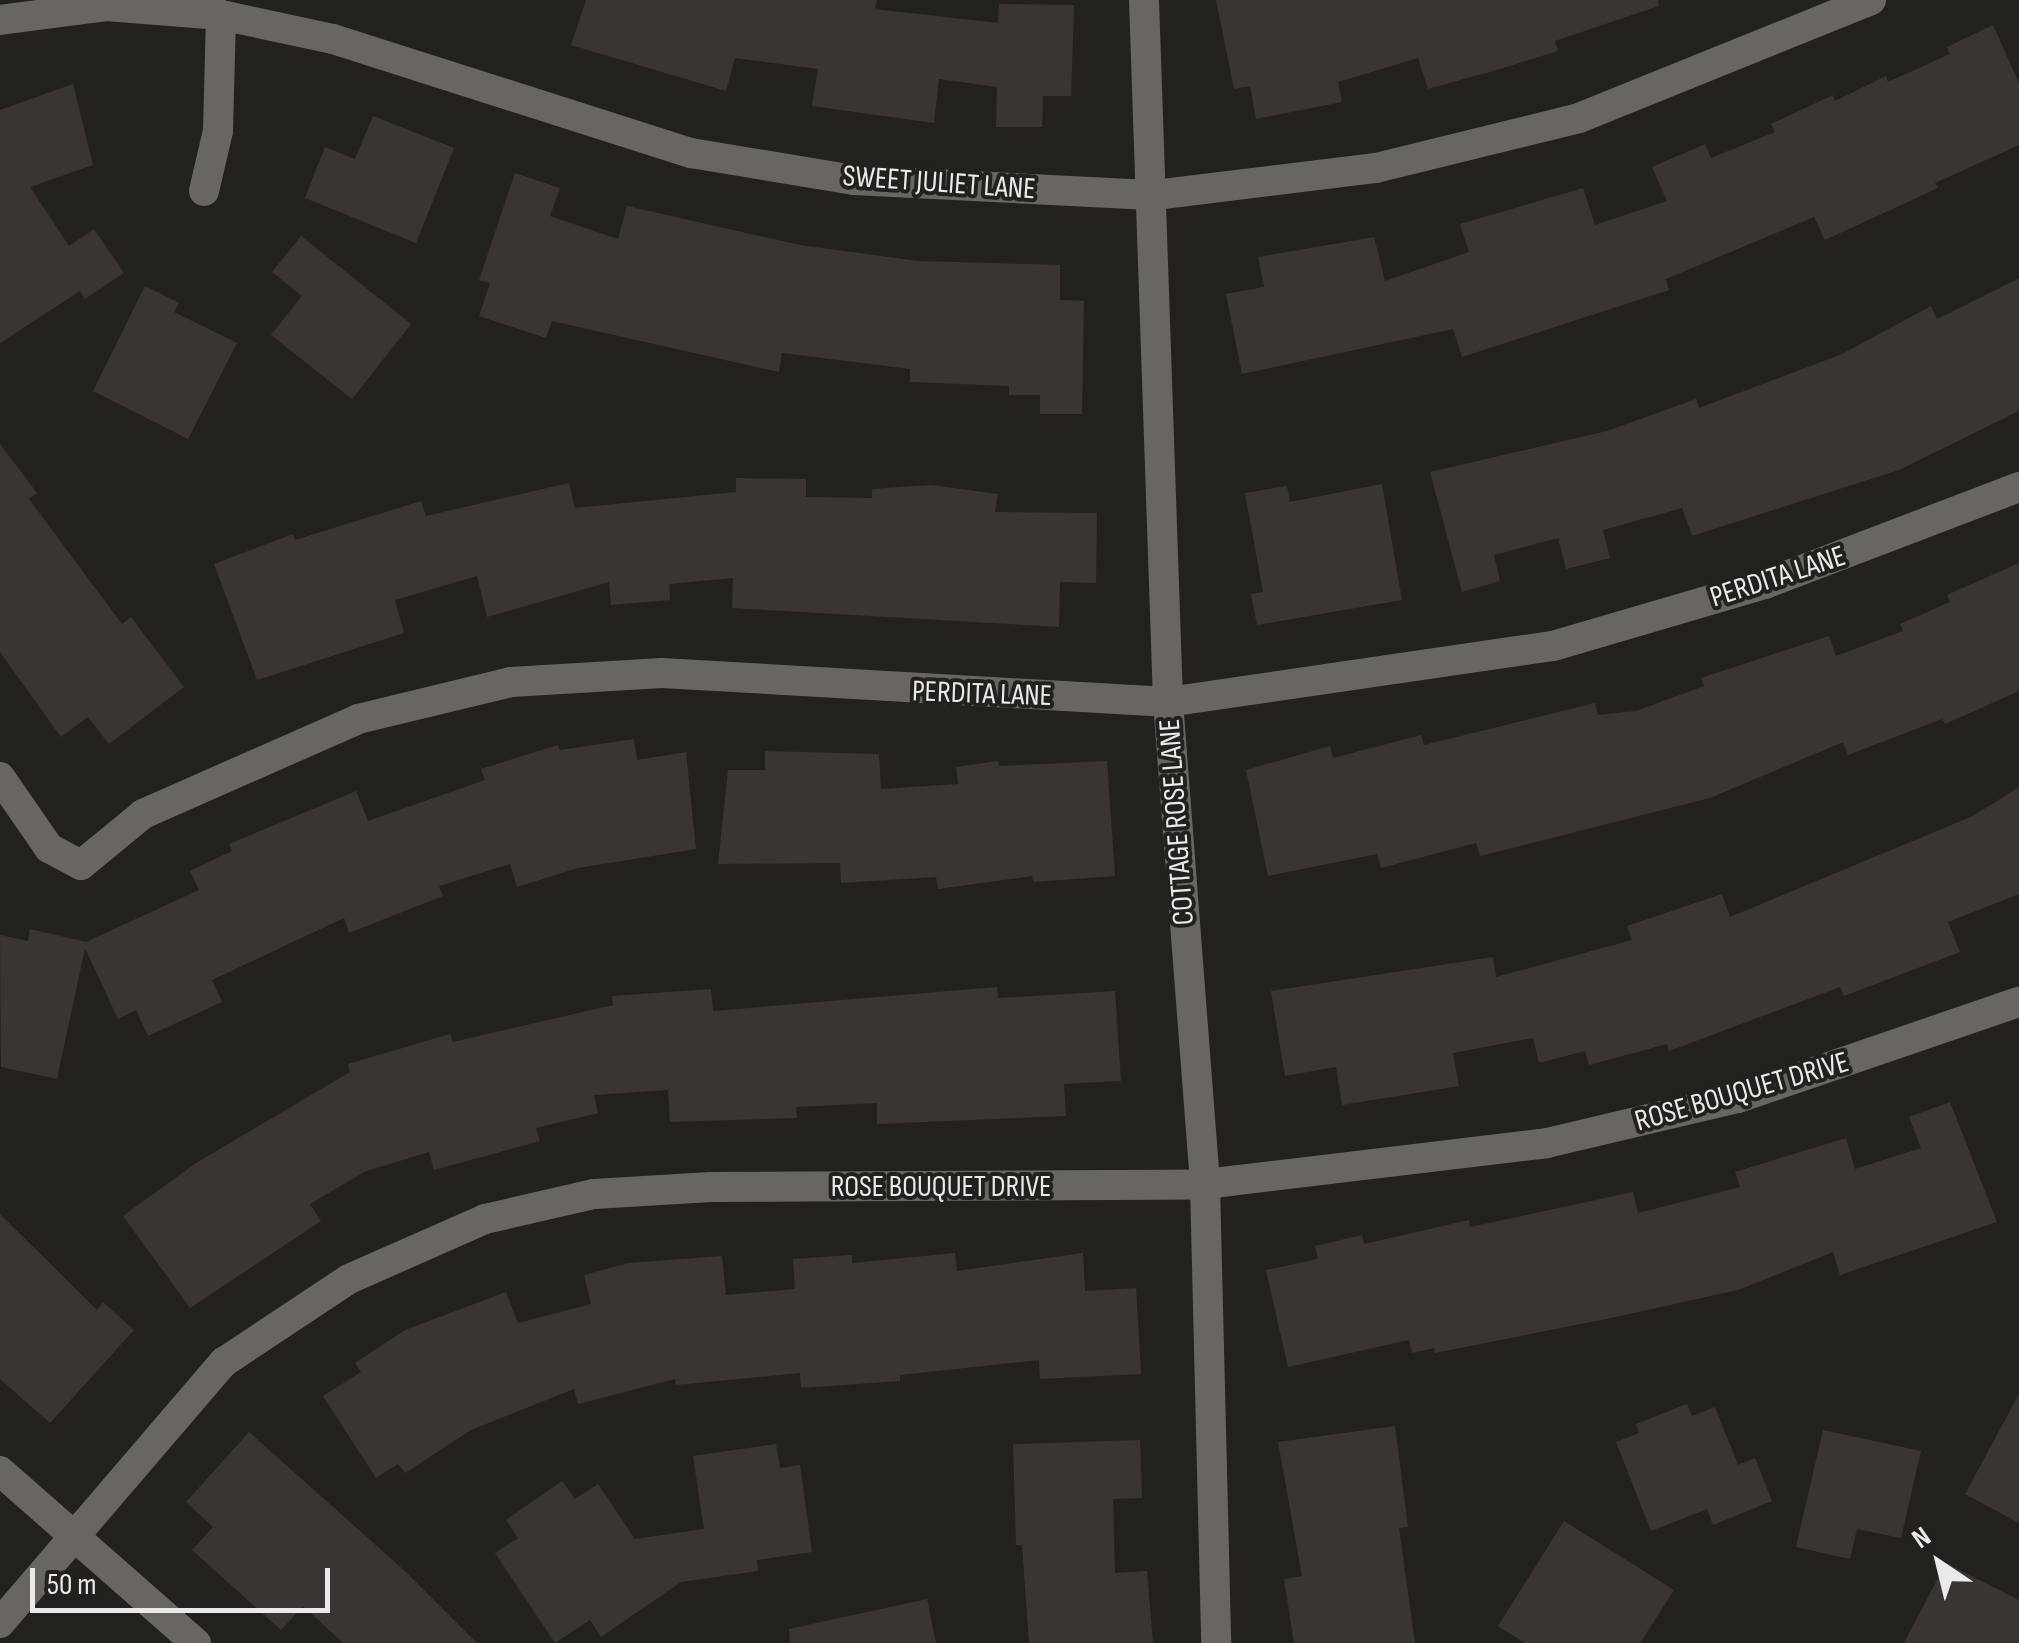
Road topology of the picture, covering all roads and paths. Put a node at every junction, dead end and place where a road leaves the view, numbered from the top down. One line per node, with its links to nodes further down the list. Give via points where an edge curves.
1 (1144, 0): 6 (street, COTTAGE ROSE LANE)
2 (1871, 0): 6 (street, SWEET JULIET LANE, via 1579,118 1376,168)
3 (221, 15): 4 (street, SWEET JULIET LANE, via 106,6); 5 (street, via 218,131); 6 (street, SWEET JULIET LANE, via 333,39 691,153 854,180)
4 (0, 20)
5 (204, 191)
6 (1154, 196): 8 (street, COTTAGE ROSE LANE)
7 (2019, 487): 8 (street, PERDITA LANE, via 1765,584 1554,646)
8 (1168, 702): 9 (street, PERDITA LANE, via 662,673 512,682 358,719 143,814 81,865 49,848); 11 (street, COTTAGE ROSE LANE)
9 (0, 777)
10 (2019, 1002): 11 (street, ROSE BOUQUET DRIVE, via 1738,1098 1546,1143)
11 (1204, 1184): 13 (street, ROSE BOUQUET DRIVE, via 711,1187 594,1194 485,1219 349,1280 224,1362); 16 (street, COTTAGE ROSE LANE)
12 (0, 1471): 13 (street)
13 (73, 1537): 14 (street, ROSE BOUQUET DRIVE); 15 (street)
14 (0, 1624)
15 (196, 1643)
16 (1216, 1643)

